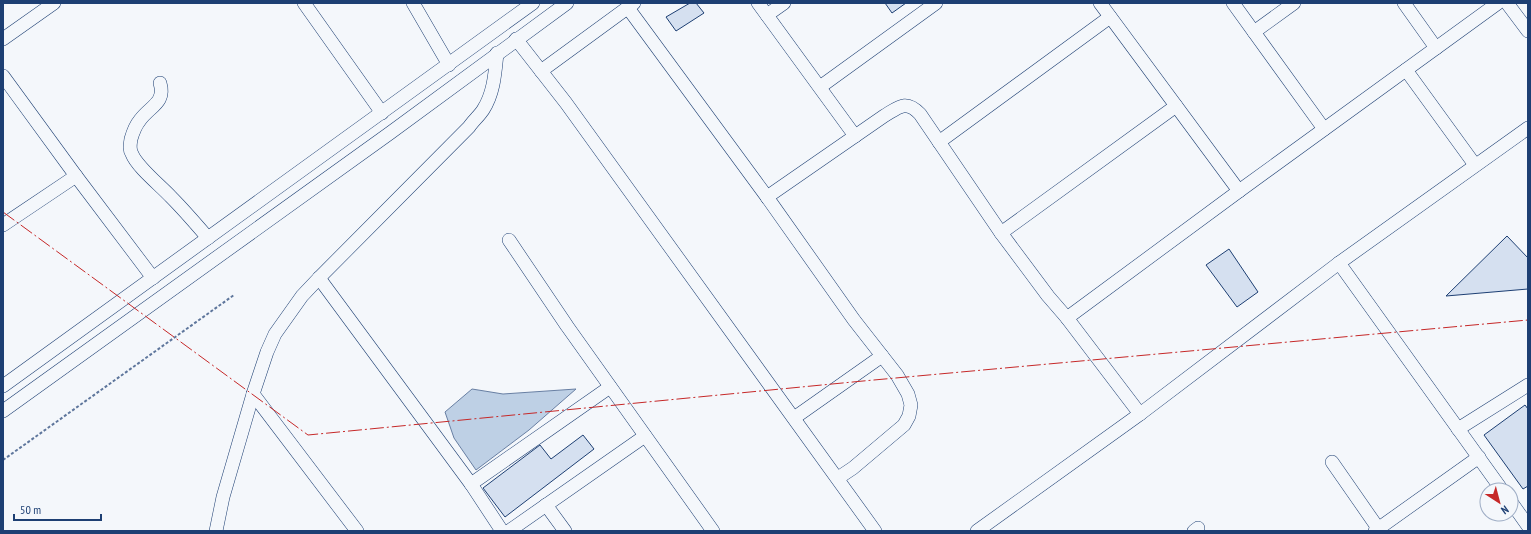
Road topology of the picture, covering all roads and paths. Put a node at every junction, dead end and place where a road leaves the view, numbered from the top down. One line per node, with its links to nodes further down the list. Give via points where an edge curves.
1 (54, 3): 20 (street)
2 (304, 3): 31 (street)
3 (413, 3): 24 (street)
4 (566, 3): 21 (street)
5 (758, 3): 16 (street)
6 (784, 3): 16 (street)
7 (936, 3): 29 (street)
8 (1100, 3): 17 (street)
9 (1233, 3): 19 (street)
10 (1294, 3): 19 (street)
11 (1404, 3): 22 (street)
12 (1498, 3): 22 (street)
13 (1507, 3): 18 (street)
14 (526, 5): 24 (street)
15 (631, 5): 26 (street); 39 (street)
16 (767, 15): 29 (street)
17 (1110, 17): 30 (street); 35 (street)
18 (1528, 31)
19 (1254, 32): 33 (street)
20 (3, 39)
21 (516, 39): 23 (street); 26 (street)
22 (1436, 48): 25 (street)
23 (497, 53): 46 (street, via 494,84 483,110); 54 (street)
24 (449, 65): 31 (street)
25 (1406, 70): 33 (street); 36 (street)
26 (541, 71): 56 (street)
27 (3, 76): 37 (street)
28 (160, 83): 42 (street, via 162,89 159,100 135,128 130,148 132,155)
29 (820, 87): 34 (street)
30 (1176, 106): 38 (street); 41 (street)
31 (382, 113): 42 (street)
32 (1528, 128): 36 (street)
33 (1324, 129): 38 (street)
34 (855, 136): 35 (street, via 898,107 907,105 920,114); 39 (street)
35 (939, 142): 41 (street)
36 (1475, 165): 44 (street)
37 (76, 176): 40 (street); 45 (street)
38 (1239, 191): 48 (street)
39 (767, 197): 49 (street)
40 (3, 225)
41 (1001, 233): 48 (street, via 1048,296)
42 (208, 238): 45 (street)
43 (510, 240): 52 (street)
44 (1339, 263): 55 (street); 57 (street)
45 (153, 278): 51 (street)
46 (319, 278): 53 (street, via 302,296 275,334); 64 (street)
47 (234, 295): 60 (path)
48 (1068, 318): 55 (street)
49 (882, 356): 56 (street); 62 (street, via 908,394 911,405 909,416 904,425)
50 (1528, 385): 57 (street)
51 (3, 386)
52 (610, 387): 58 (street); 64 (street)
53 (253, 394): 69 (street); 70 (street)
54 (3, 411)
55 (1140, 414): 76 (street)
56 (794, 418): 62 (street)
57 (1458, 429): 59 (street)
58 (645, 436): 65 (street); 74 (street)
59 (1478, 457): 63 (street); 68 (street)
60 (3, 460)
61 (1332, 462): 68 (street)
62 (838, 478): 75 (street)
63 (1496, 482)
64 (471, 484): 71 (street)
65 (546, 505): 72 (street); 73 (street)
66 (1519, 513): 67 (street)
67 (1528, 526)
68 (1378, 530)
69 (216, 531)
70 (357, 531)
71 (502, 531)
72 (509, 531)
73 (565, 531)
74 (713, 531)
75 (875, 531)
76 (976, 531)

